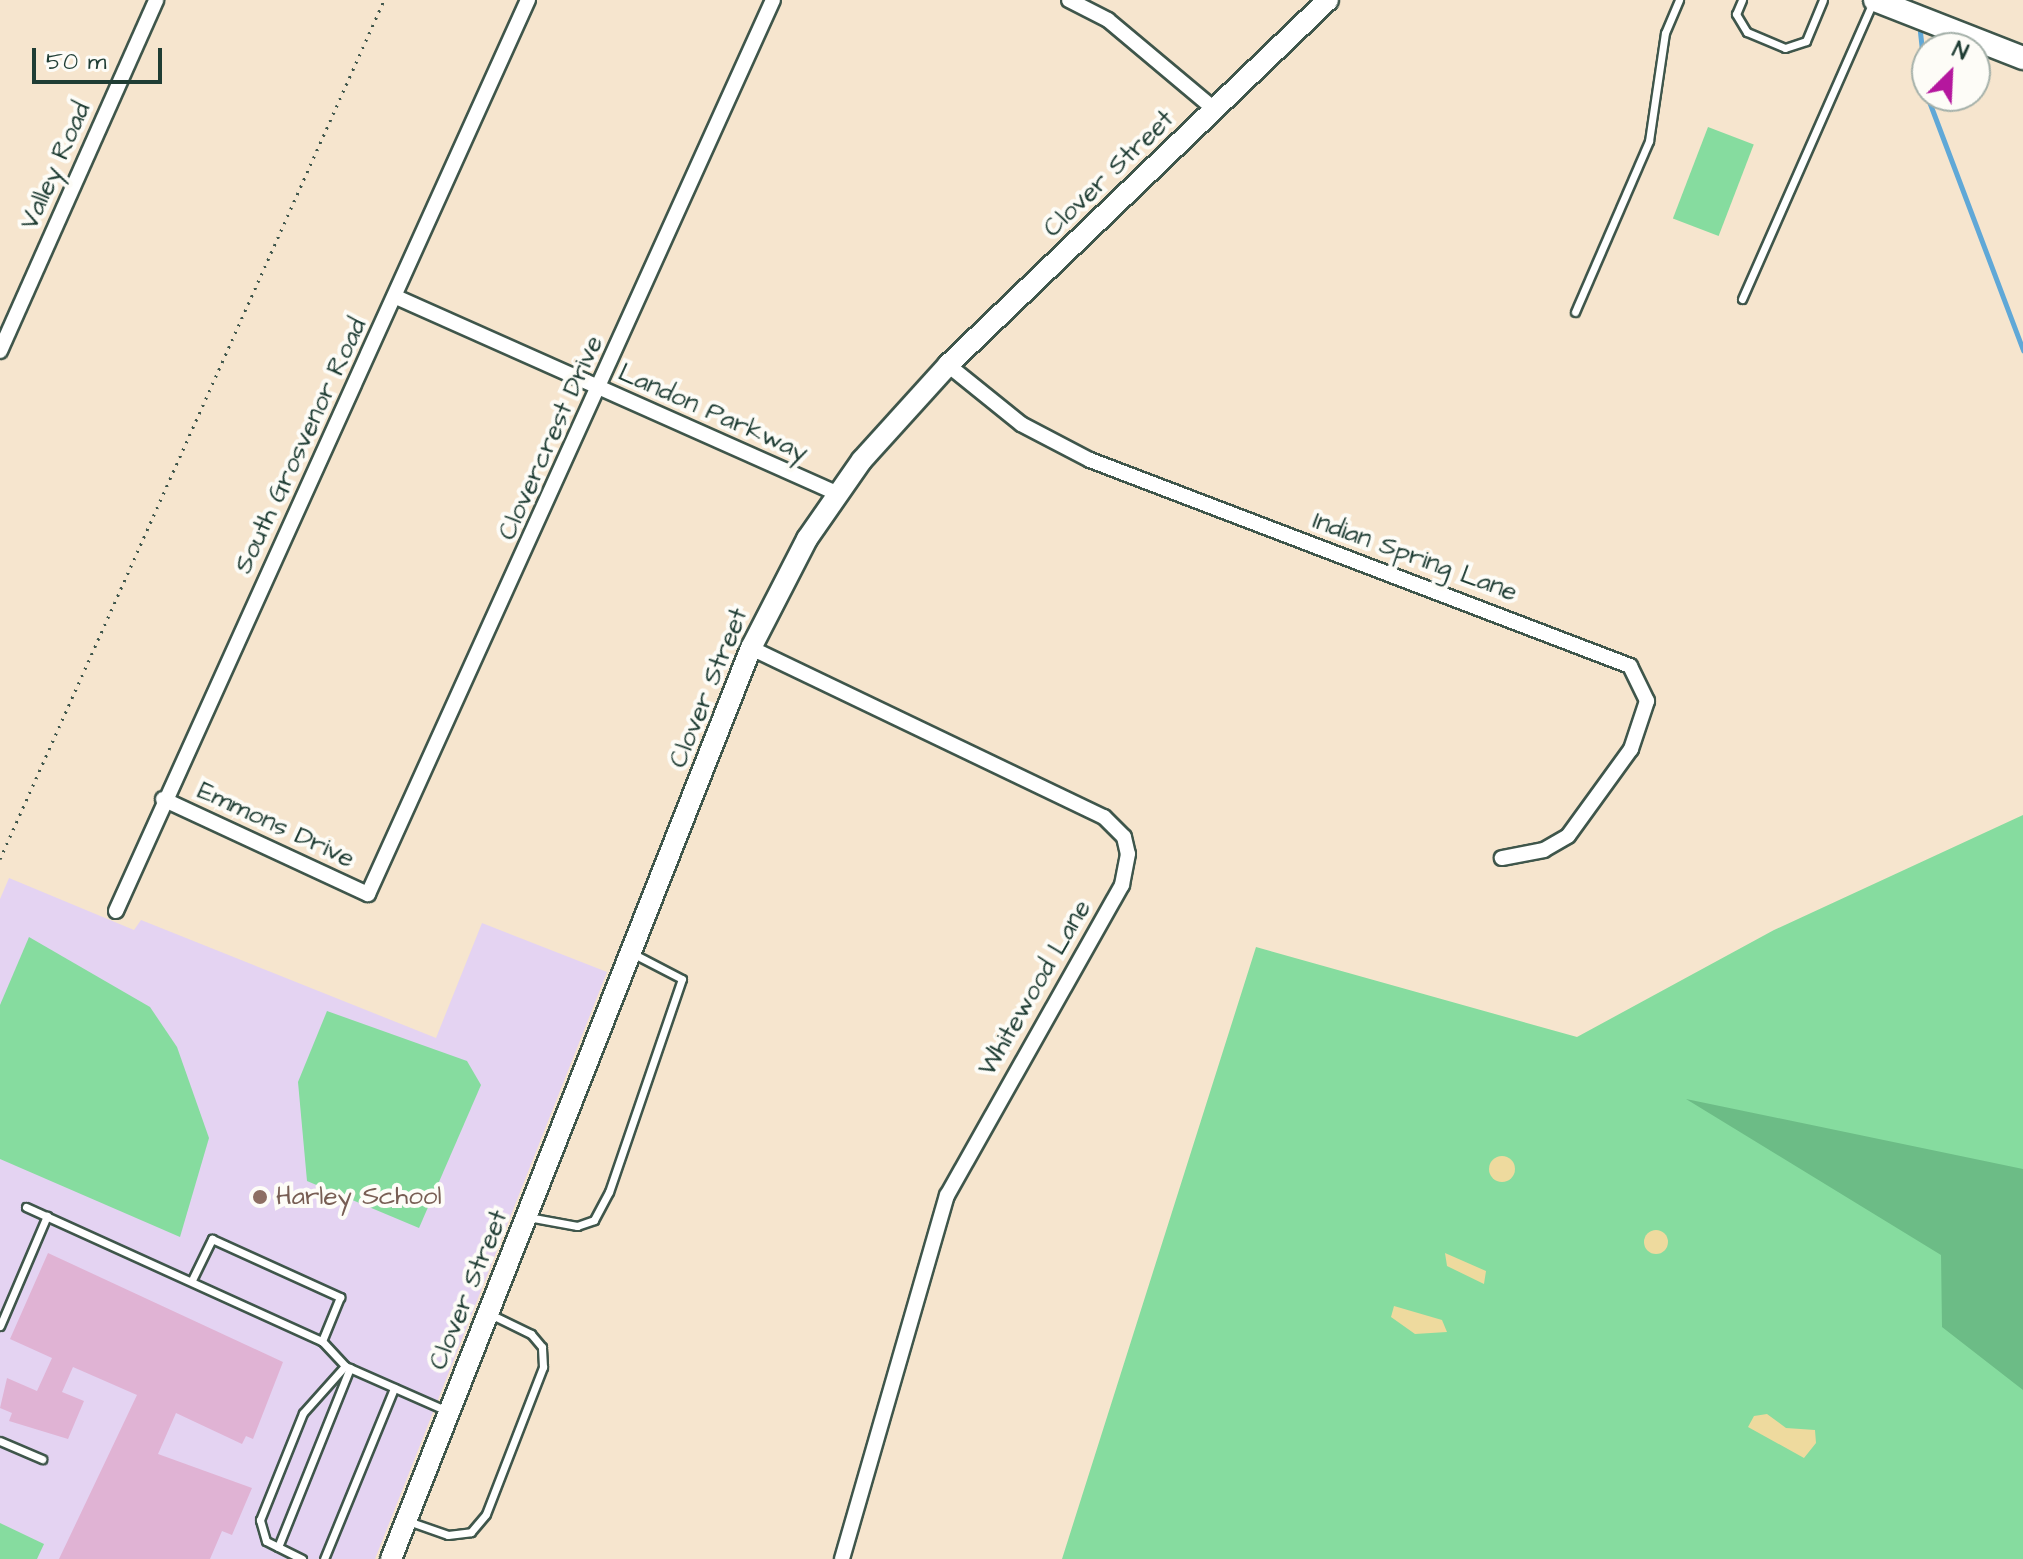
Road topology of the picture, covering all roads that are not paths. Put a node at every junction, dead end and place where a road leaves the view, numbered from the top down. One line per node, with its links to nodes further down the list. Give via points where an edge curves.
1 (156, 0): 15 (street, Valley Road)
2 (528, 0): 12 (street, South Grosvenor Road)
3 (773, 0): 17 (street, Clovercrest Drive)
4 (1069, 0): 11 (street, via 1108,20)
5 (1328, 0): 11 (main road, Clover Street)
6 (1679, 0): 14 (lane, via 1665,33 1649,141)
7 (1742, 0): 8 (lane, via 1736,14 1747,32 1785,48 1806,41)
8 (1823, 0)
9 (1874, 0): 10 (main road); 13 (lane)
10 (2023, 58)
11 (1214, 109): 16 (main road, Clover Street)
12 (396, 297): 17 (street, Landon Parkway); 20 (street, South Grosvenor Road)
13 (1742, 299)
14 (1575, 312)
15 (0, 351)
16 (948, 365): 18 (main road, Clover Street); 21 (street, Indian Spring Lane, via 1021,424 1090,460 1630,666 1647,701 1631,749 1568,836 1544,850)
17 (600, 388): 18 (street, Landon Parkway); 22 (street, Clovercrest Drive)
18 (836, 493): 19 (main road, Clover Street)
19 (751, 648): 24 (main road, Clover Street); 42 (street, Whitewood Lane, via 1104,817 1124,837 1128,854 1122,885 942,1207)
20 (163, 799): 22 (street, Emmons Drive); 23 (street, South Grosvenor Road)
21 (1502, 858)
22 (368, 894)
23 (116, 911)
24 (630, 952): 27 (main road, Clover Street); 27 (lane, via 682,979 609,1192 594,1220 577,1226)
25 (26, 1207): 26 (lane)
26 (47, 1216): 28 (lane); 30 (lane)
27 (526, 1217): 29 (main road, Clover Street)
28 (192, 1280): 31 (lane); 31 (lane, via 212,1239 340,1297)
29 (488, 1313): 34 (main road, Clover Street); 37 (lane, via 531,1334 542,1347 543,1367 490,1504 471,1532 448,1535)
30 (0, 1326)
31 (322, 1341): 32 (lane)
32 (348, 1367): 33 (lane); 38 (lane); 38 (lane, via 303,1413 260,1520 266,1541)
33 (394, 1388): 34 (lane); 40 (lane)
34 (449, 1412): 37 (main road, Clover Street)
35 (0, 1441): 36 (lane)
36 (42, 1459)
37 (406, 1520): 41 (main road, Clover Street)
38 (278, 1547): 39 (lane)
39 (302, 1559)
40 (324, 1559)
41 (391, 1559)
42 (842, 1559)

